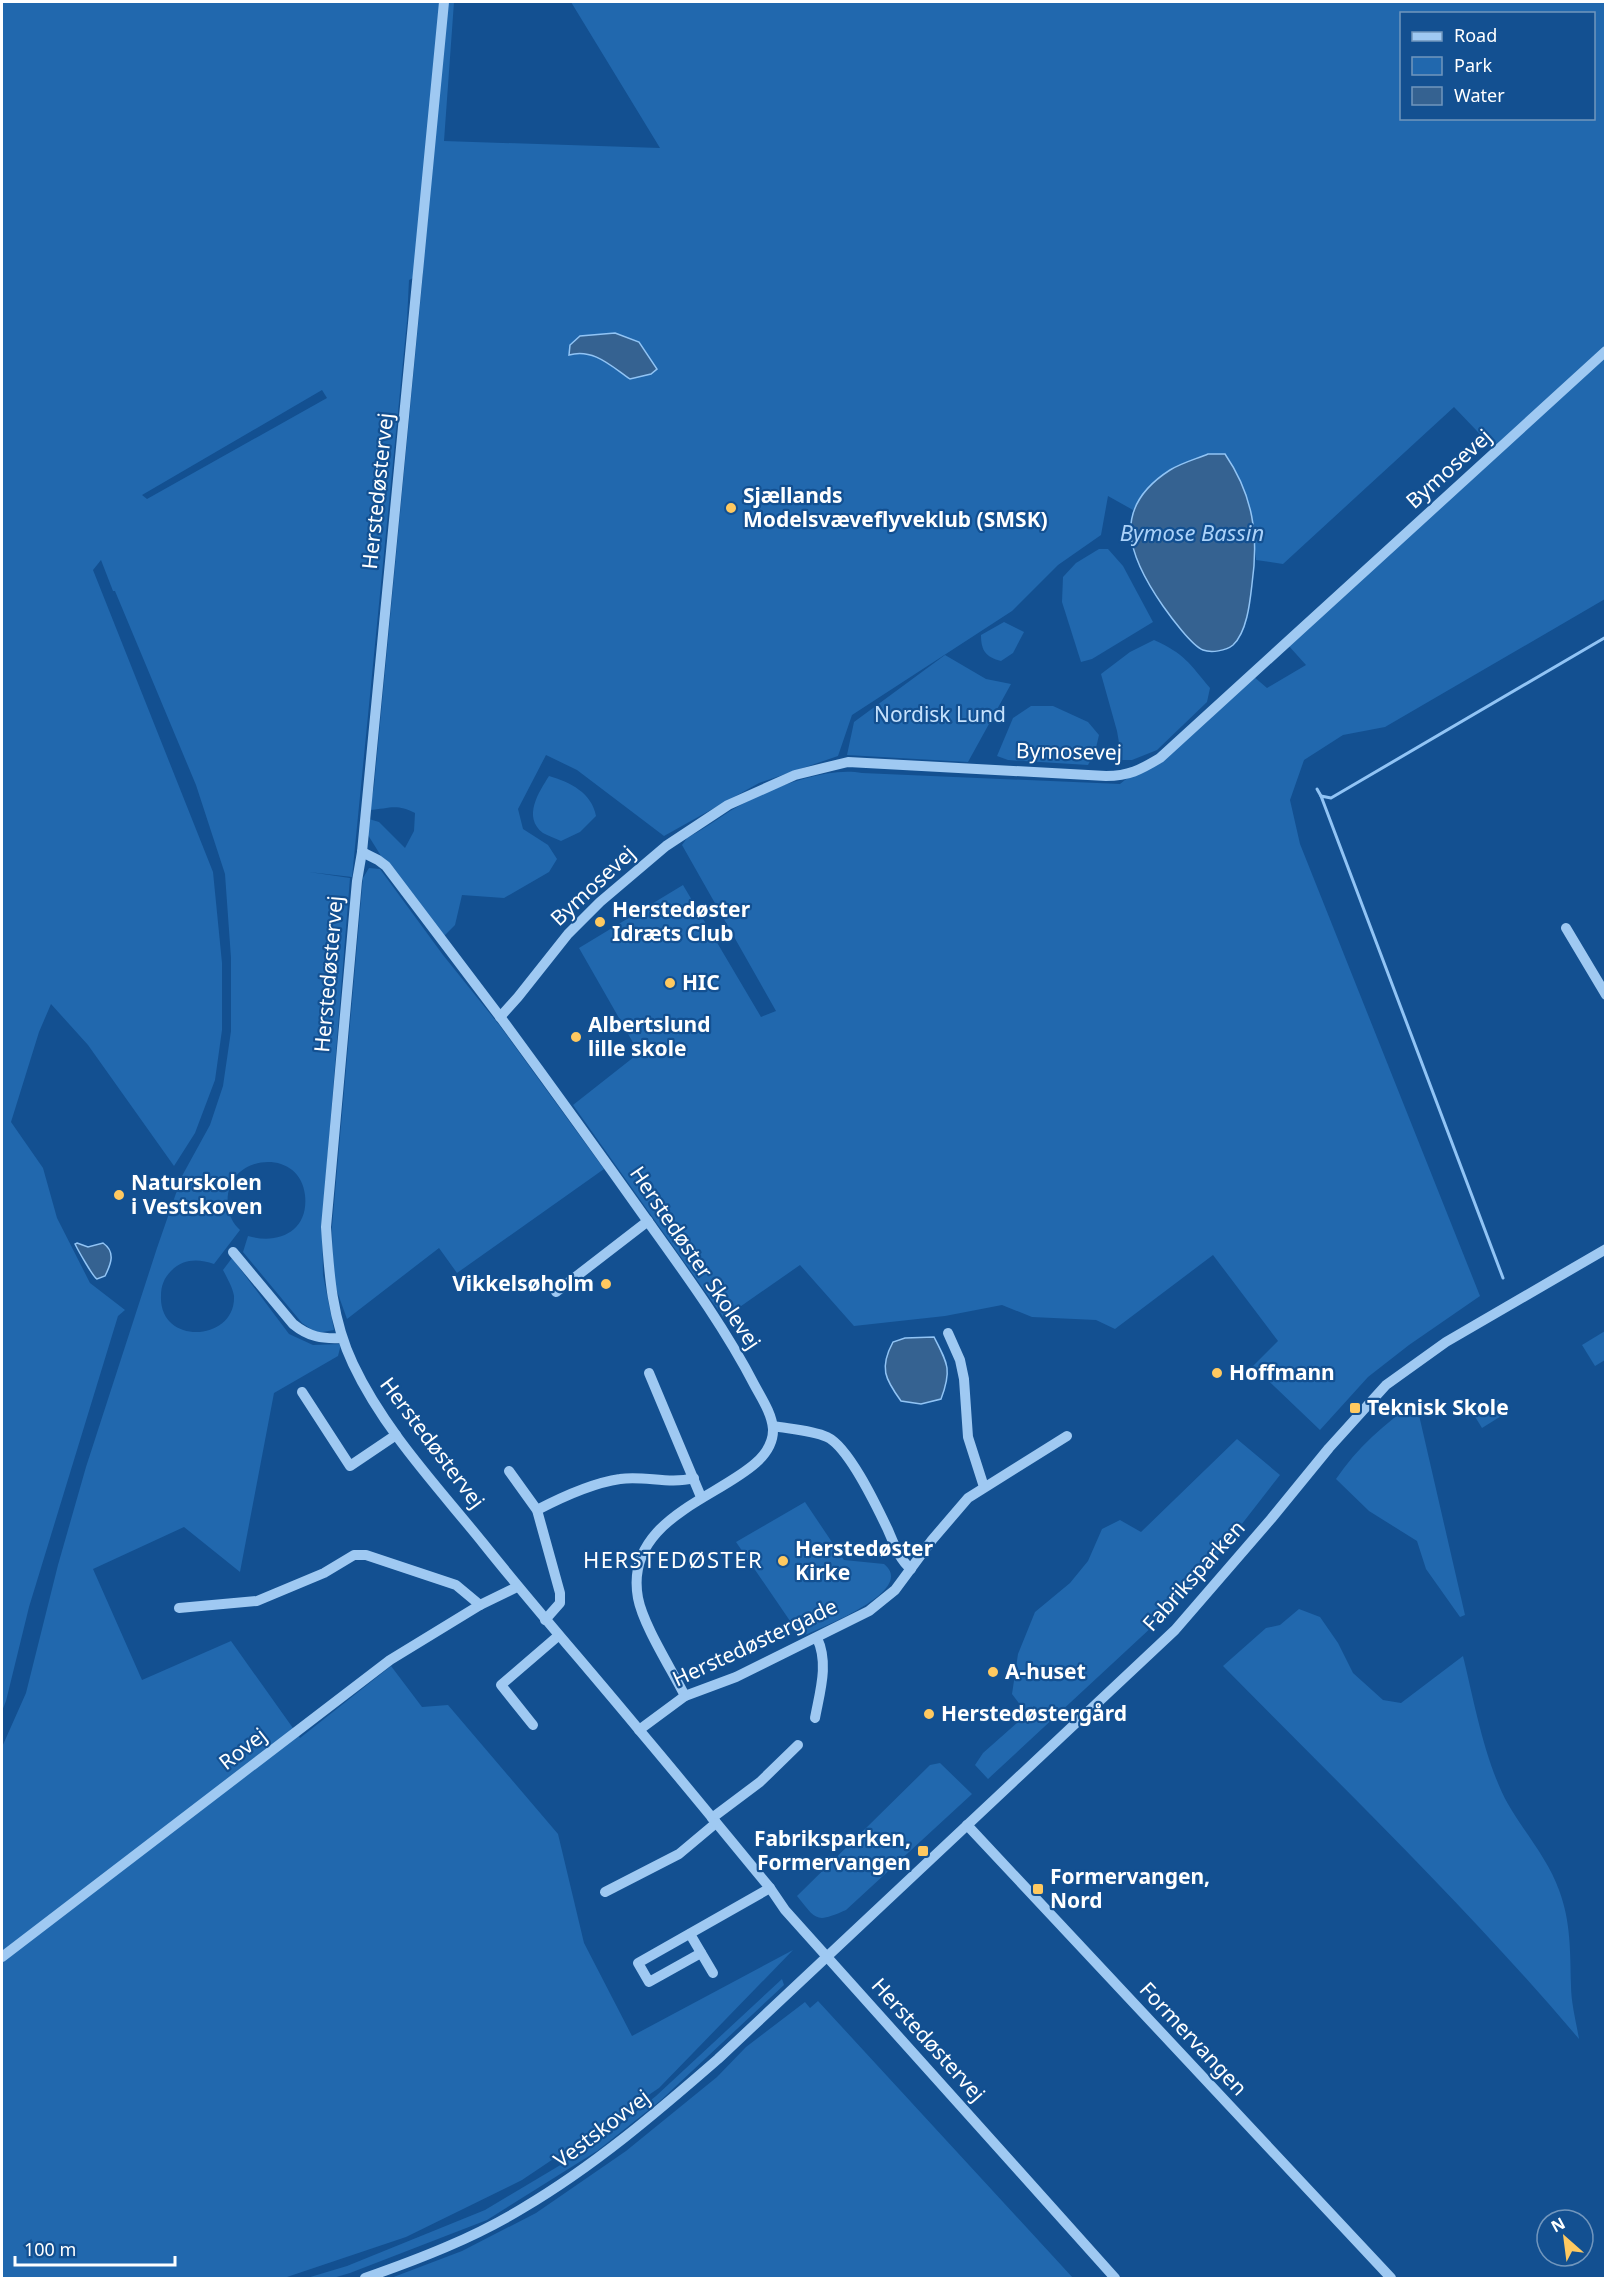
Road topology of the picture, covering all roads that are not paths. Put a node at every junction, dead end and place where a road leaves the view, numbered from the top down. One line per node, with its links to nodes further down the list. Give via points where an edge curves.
1 (444, 2): 3 (street, Herstedøstervej)
2 (1605, 351): 6 (street, Bymosevej, via 1160,758 1141,770 1124,776 1106,776 848,762 795,776 728,805 666,846 568,934)
3 (362, 852): 6 (street, Herstedøster Skolevej, via 386,866); 12 (street, Herstedøstervej, via 326,1227 329,1278)
4 (1566, 928): 5 (street)
5 (1605, 995)
6 (500, 1017): 7 (street, Herstedøster Skolevej)
7 (648, 1221): 10 (street); 15 (street, Herstedøster Skolevej, via 736,1348)
8 (1605, 1249): 36 (street, Fabriksparken, via 1446,1342 1386,1385 1175,1630)
9 (233, 1252): 12 (street, via 305,1334)
10 (556, 1292)
11 (948, 1333): 20 (street, via 960,1360 968,1437)
12 (342, 1338): 16 (street, Herstedøstervej, via 372,1400)
13 (649, 1373): 19 (street)
14 (302, 1392): 16 (street, via 350,1466)
15 (773, 1426): 21 (street, via 762,1458); 23 (street, via 826,1437 841,1448 880,1514 903,1563)
16 (396, 1435): 24 (street, Herstedøstervej)
17 (1067, 1436): 20 (street, Herstedøstergade)
18 (509, 1471): 22 (street)
19 (694, 1478): 21 (street); 22 (street, via 621,1478 560,1498)
20 (984, 1487): 23 (street, Herstedøstergade, via 952,1514)
21 (701, 1497): 30 (street, via 652,1538 644,1552 637,1583 643,1614)
22 (537, 1510): 27 (street, via 560,1593 560,1603)
23 (911, 1569): 29 (street, Herstedøstergade, via 895,1590 869,1611)
24 (518, 1587): 25 (street, Rovej); 27 (street, Herstedøstervej)
25 (480, 1605): 26 (street, via 456,1585 366,1555 354,1555 324,1573 257,1601); 42 (street, Rovej, via 390,1660)
26 (178, 1608)
27 (545, 1620): 28 (street, Herstedøstervej)
28 (558, 1636): 32 (street, via 501,1685); 33 (street, Herstedøstervej)
29 (817, 1638): 30 (street, Herstedøstergade, via 736,1677); 31 (street, via 824,1661)
30 (685, 1696): 33 (street, Herstedøstergade)
31 (816, 1718)
32 (533, 1725)
33 (639, 1730): 35 (street, Herstedøstervej)
34 (798, 1745): 35 (street)
35 (714, 1820): 37 (street, Herstedøstervej); 38 (street, via 679,1854)
36 (967, 1825): 41 (street, Fabriksparken); 46 (street, Formervangen)
37 (770, 1888): 39 (street); 41 (street, Herstedøstervej)
38 (604, 1892)
39 (690, 1934): 40 (street); 40 (street, via 638,1963 649,1982)
40 (701, 1953): 43 (street)
41 (827, 1956): 44 (street, Vestskovvej, via 654,2116 573,2177 521,2210 465,2238); 45 (street, Herstedøstervej)
42 (2, 1957)
43 (713, 1973)
44 (365, 2278)
45 (1115, 2278)
46 (1391, 2278)

